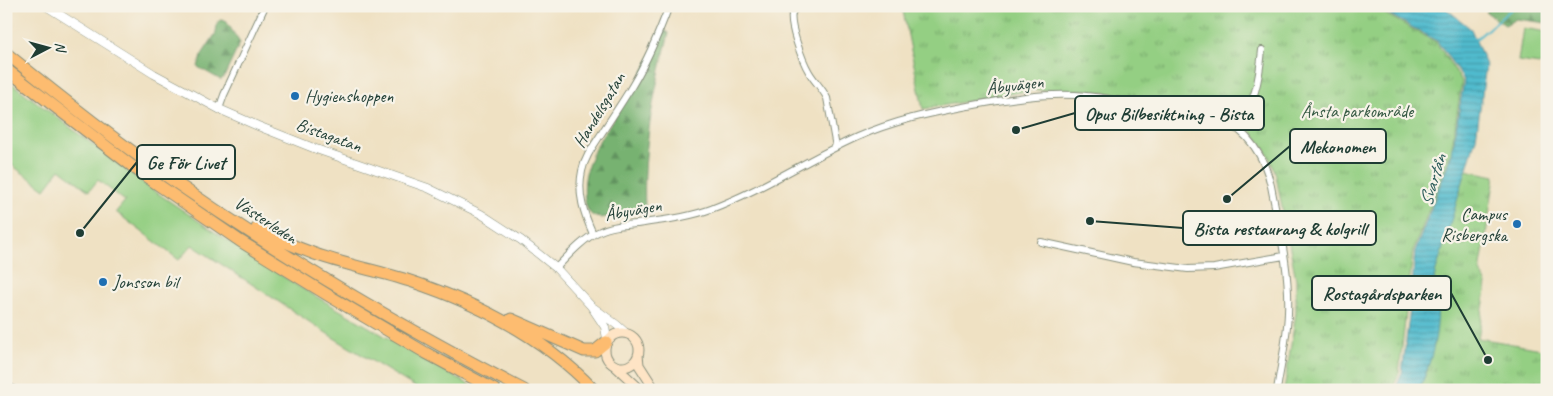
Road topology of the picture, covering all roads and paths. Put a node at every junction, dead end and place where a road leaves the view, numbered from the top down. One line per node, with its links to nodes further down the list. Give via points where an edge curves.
1 (46, 6): 10 (street, Bistagatan, via 154,74)
2 (266, 6): 10 (street)
3 (669, 6): 14 (street, Handelsgatan, via 632,86 584,164 580,181 582,203)
4 (799, 6): 12 (street, via 793,10 792,16 796,41 809,73 827,98)
5 (848, 6): 6 (street)
6 (857, 6)
7 (1262, 50): 11 (street, via 1251,104)
8 (6, 53): 13 (highway, Västerleden, via 83,114)
9 (6, 69): 26 (highway, Västerleden, via 140,173 232,236 330,297)
10 (219, 109): 17 (street, Bistagatan, via 316,149 451,198 507,230)
11 (1236, 129): 12 (street, Åbyvägen, via 1204,115 1111,99 1041,96 916,116); 16 (street, Åbyvägen, via 1256,148 1268,174)
12 (836, 147): 14 (street, Åbyvägen, via 722,204 694,214 614,227)
13 (208, 204): 18 (highway, via 227,210 268,234 316,255 408,280); 27 (highway, Västerleden, via 365,303)
14 (593, 234): 17 (street, Åbyvägen)
15 (1041, 242): 16 (street, via 1133,262 1188,269)
16 (1284, 256): 31 (street, Åbyvägen, via 1288,313)
17 (556, 268): 19 (street, Bistagatan)
18 (463, 301): 21 (highway, via 584,351 595,352); 28 (highway, via 536,342 575,371)
19 (591, 306): 20 (street, Bistagatan); 21 (street, Bistagatan, via 605,327)
20 (626, 333): 21 (main road, via 615,334); 22 (main road, via 636,340)
21 (606, 341): 23 (main road, via 605,356)
22 (638, 355): 23 (main road, via 630,366); 30 (main road, via 639,365)
23 (614, 365): 29 (main road)
24 (6, 384): 25 (street)
25 (14, 390)
26 (496, 390)
27 (524, 390)
28 (594, 390)
29 (641, 390)
30 (655, 390)
31 (1277, 390)

